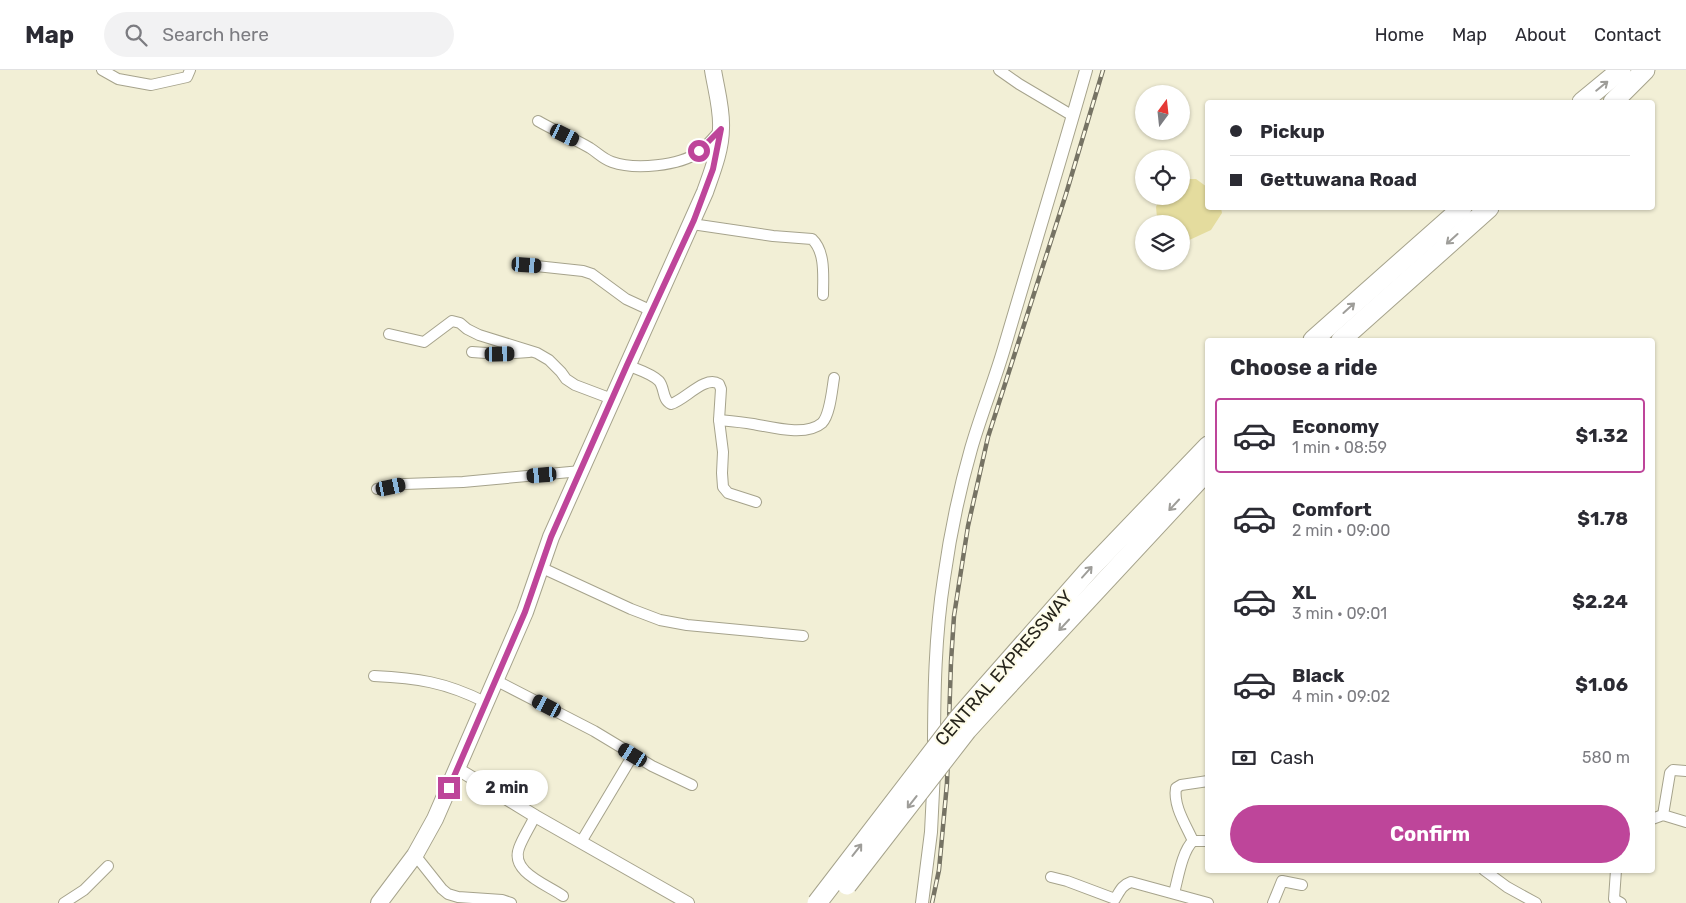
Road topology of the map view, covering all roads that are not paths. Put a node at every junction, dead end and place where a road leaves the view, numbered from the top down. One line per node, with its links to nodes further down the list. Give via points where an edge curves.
1 (102, 70): 2 (street, via 118,79 151,85 187,77)
2 (190, 70)
3 (713, 70): 12 (main road)
4 (999, 70): 10 (street)
5 (1086, 70): 10 (street)
6 (1635, 72): 7 (highway, one-way to 6); 8 (highway); 9 (highway)
7 (1586, 100)
8 (1606, 100)
9 (1614, 100)
10 (1073, 116): 65 (street, via 971,450 955,514 937,635 932,832)
11 (538, 121): 12 (street, via 613,163 650,166 686,159)
12 (721, 129): 15 (main road, via 713,169)
13 (1460, 210): 20 (highway, one-way to 13)
14 (1486, 210): 21 (highway, one-way to 21)
15 (692, 224): 17 (street, via 812,239 822,260); 18 (main road)
16 (527, 265): 18 (street, via 583,270 626,299)
17 (823, 295)
18 (652, 311): 24 (main road)
19 (389, 334): 23 (street, via 424,342 452,321 479,335)
20 (1315, 338)
21 (1344, 338)
22 (472, 352): 23 (street)
23 (532, 352): 26 (street, via 549,360 574,385)
24 (627, 365): 26 (main road); 27 (street, via 656,379 666,401 672,404 704,384 716,382 721,389)
25 (834, 378): 27 (street, via 827,415 816,426 790,431)
26 (612, 399): 29 (main road)
27 (718, 420): 32 (street, via 723,452 723,487 728,493)
28 (1205, 449): 63 (highway, CENTRAL EXPRESSWAY, one-way to 28, bridge, via 958,718 1088,571)
29 (581, 472): 31 (street, via 404,484); 33 (main road)
30 (1205, 473): 64 (highway, CENTRAL EXPRESSWAY, one-way to 64, bridge, via 967,730)
31 (378, 489)
32 (756, 502)
33 (540, 567): 34 (street, via 660,620); 36 (main road, via 525,612)
34 (803, 636)
35 (374, 676): 37 (street, via 437,683)
36 (495, 680): 37 (main road); 38 (street)
37 (485, 702): 39 (main road)
38 (633, 755): 42 (street); 49 (street)
39 (456, 768): 44 (street); 50 (main road)
40 (1686, 771): 43 (street, via 1673,770 1670,773)
41 (1205, 781): 47 (street, via 1176,788 1179,809)
42 (692, 784)
43 (1663, 815): 45 (street); 46 (street)
44 (535, 816): 49 (street); 57 (street, via 519,848 519,864 526,873)
45 (1655, 818)
46 (1686, 822)
47 (1193, 841): 48 (street); 56 (street, via 1182,864)
48 (1205, 841)
49 (581, 842): 62 (street)
50 (415, 855): 58 (street, via 448,894); 60 (main road)
51 (108, 866): 59 (street, via 84,890)
52 (1488, 873): 68 (street)
53 (1616, 873): 69 (street, via 1614,899)
54 (1051, 877): 56 (street, via 1115,899 1122,887 1132,882)
55 (1302, 884): 67 (street, via 1282,881)
56 (1174, 894): 66 (street)
57 (563, 896)
58 (474, 900): 61 (street)
59 (64, 903)
60 (379, 903)
61 (511, 903)
62 (688, 903)
63 (817, 903)
64 (833, 903)
65 (922, 903)
66 (1208, 903)
67 (1273, 903)
68 (1536, 903)
69 (1621, 903)

